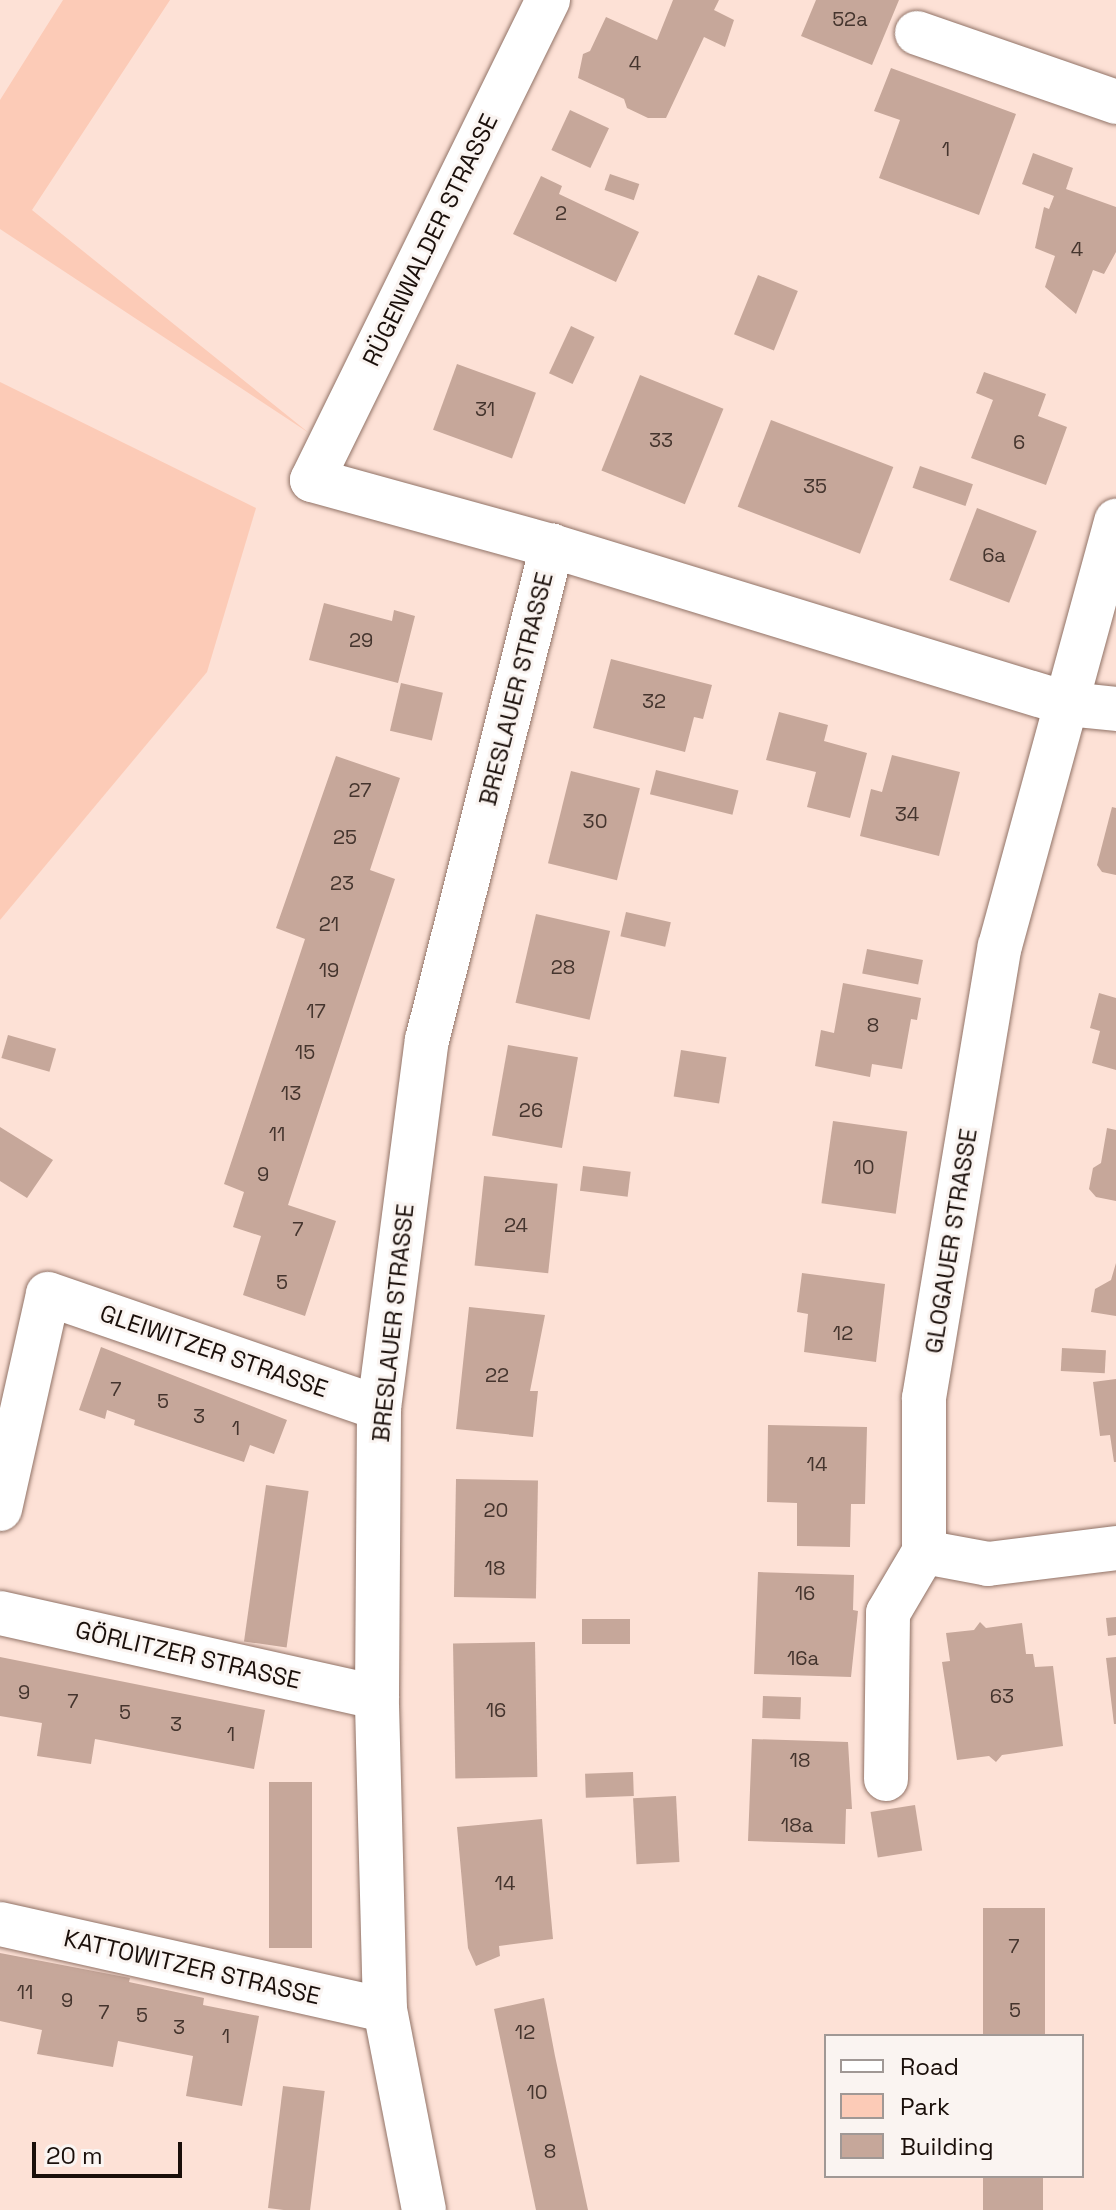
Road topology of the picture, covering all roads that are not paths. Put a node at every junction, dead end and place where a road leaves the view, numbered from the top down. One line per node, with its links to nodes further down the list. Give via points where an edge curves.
1 (548, 0): 4 (street, RÜGENWALDER STRASSE)
2 (917, 33): 3 (street)
3 (1116, 102)
4 (312, 480): 6 (street, BRESLAUER STRASSE)
5 (1116, 521): 7 (street, GLOGAUER STRASSE)
6 (552, 546): 7 (street, BRESLAUER STRASSE); 9 (street, BRESLAUER STRASSE, via 427,1040)
7 (1068, 704): 8 (street); 12 (street, GLOGAUER STRASSE, via 1000,946 924,1398)
8 (1116, 709)
9 (379, 1408): 10 (street, GLEIWITZER STRASSE, via 48,1294); 14 (street, BRESLAUER STRASSE)
10 (0, 1509)
11 (1116, 1548): 12 (street, via 988,1564)
12 (924, 1552): 15 (street, via 888,1613)
13 (0, 1613): 14 (street, GÖRLITZER STRASSE)
14 (377, 1697): 17 (street, BRESLAUER STRASSE)
15 (886, 1779)
16 (0, 1924): 17 (street, KATTOWITZER STRASSE)
17 (385, 2010): 18 (street, BRESLAUER STRASSE)
18 (424, 2210)

